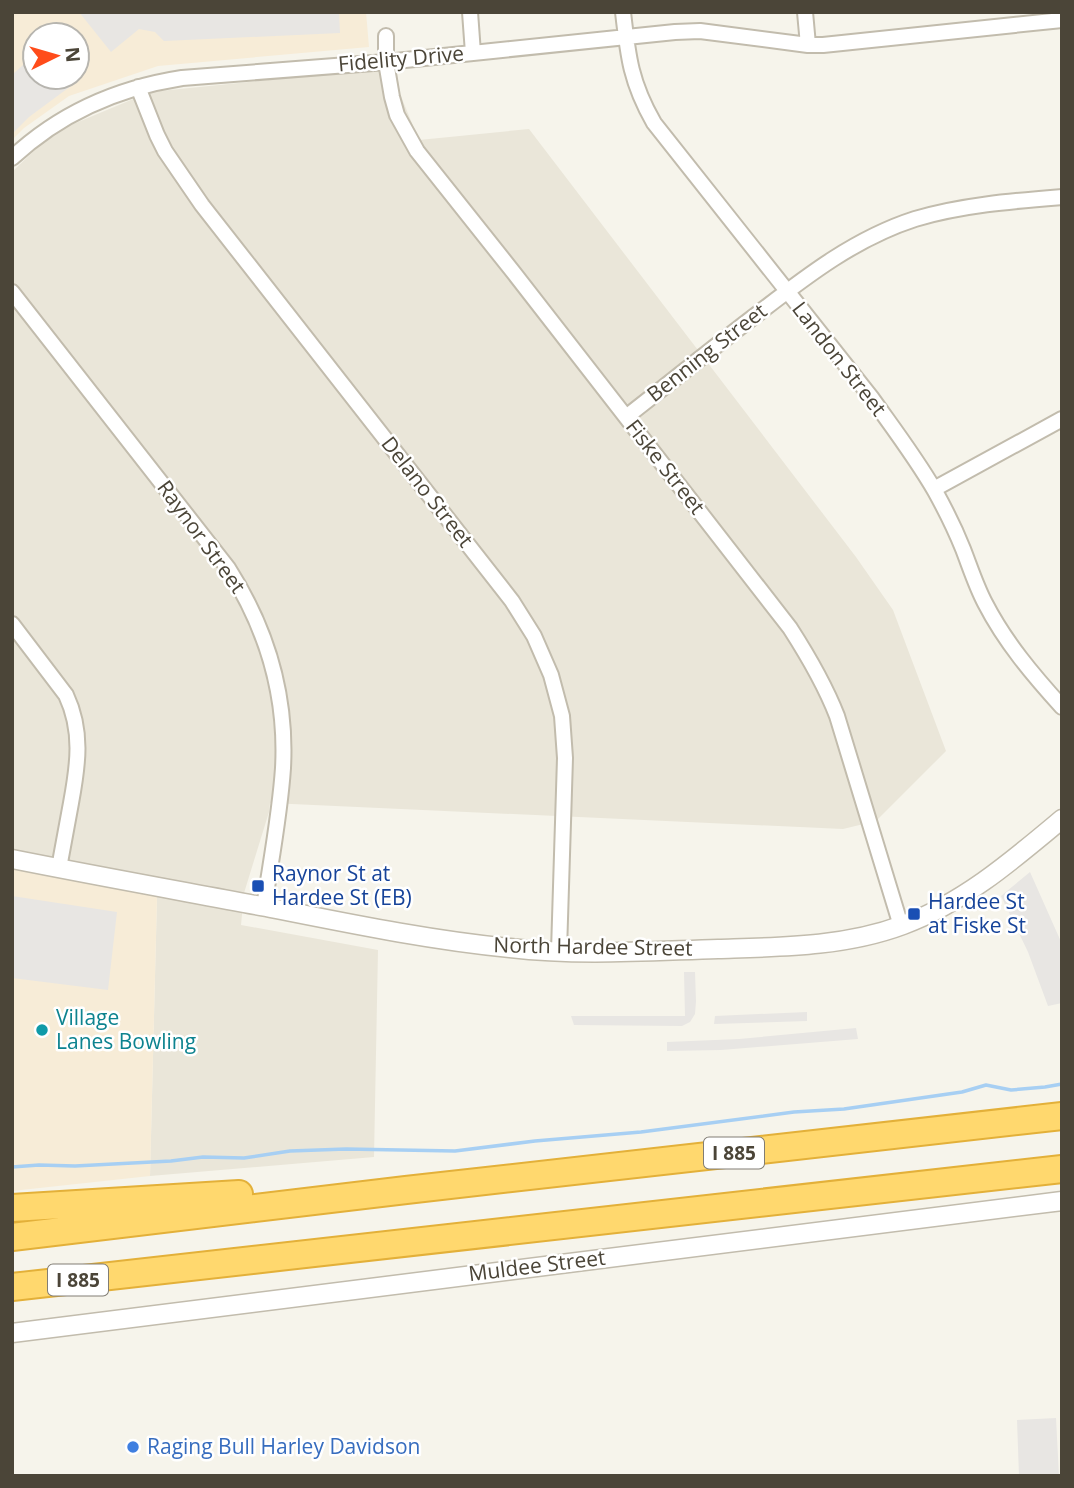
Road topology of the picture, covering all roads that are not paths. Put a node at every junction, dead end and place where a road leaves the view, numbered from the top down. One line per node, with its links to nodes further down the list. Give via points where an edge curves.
1 (470, 12): 8 (street)
2 (623, 12): 6 (street, Landon Street)
3 (805, 12): 7 (street)
4 (1062, 20): 7 (street, Fidelity Drive)
5 (386, 36): 9 (street, Fiske Street)
6 (626, 37): 7 (street, Fidelity Drive, via 700,31); 8 (street, Fidelity Drive); 14 (street, Landon Street, via 635,83 654,123)
7 (808, 45)
8 (473, 52): 9 (street, Fidelity Drive)
9 (386, 62): 10 (street, Fidelity Drive, via 181,78); 15 (street, Fiske Street, via 397,115 417,151)
10 (138, 87): 11 (street, Fidelity Drive, via 70,115); 25 (street, Delano Street, via 165,151 202,205 496,580 534,636 562,716 565,758)
11 (12, 158)
12 (1062, 197): 14 (street, Benning Street, via 913,220 860,243)
13 (12, 292): 23 (street, Raynor Street, via 228,568 259,627 277,684 284,748)
14 (786, 292): 15 (street, Benning Street); 17 (street, Landon Street, via 871,397)
15 (626, 417): 24 (street, Fiske Street, via 790,628 827,690)
16 (1062, 419): 17 (street)
17 (934, 489): 19 (street, Landon Street, via 987,607 1019,657)
18 (12, 624): 22 (street, via 66,695 76,724 78,766)
19 (1062, 707)
20 (1062, 819): 24 (street, North Hardee Street, via 979,885)
21 (12, 859): 22 (street, North Hardee Street)
22 (59, 868): 23 (street, North Hardee Street)
23 (264, 907): 25 (street, North Hardee Street, via 438,939)
24 (901, 926): 25 (street, North Hardee Street, via 811,945)
25 (559, 951)
26 (1062, 1116): 28 (highway, I 885)
27 (1062, 1169): 32 (highway, I 885)
28 (406, 1190): 30 (highway, via 202,1195); 31 (highway, I 885)
29 (1062, 1200): 35 (street, Muldee Street)
30 (12, 1208)
31 (12, 1237)
32 (144, 1272): 33 (highway, I 885); 34 (highway, via 65,1295)
33 (12, 1287)
34 (12, 1304)
35 (12, 1333)

